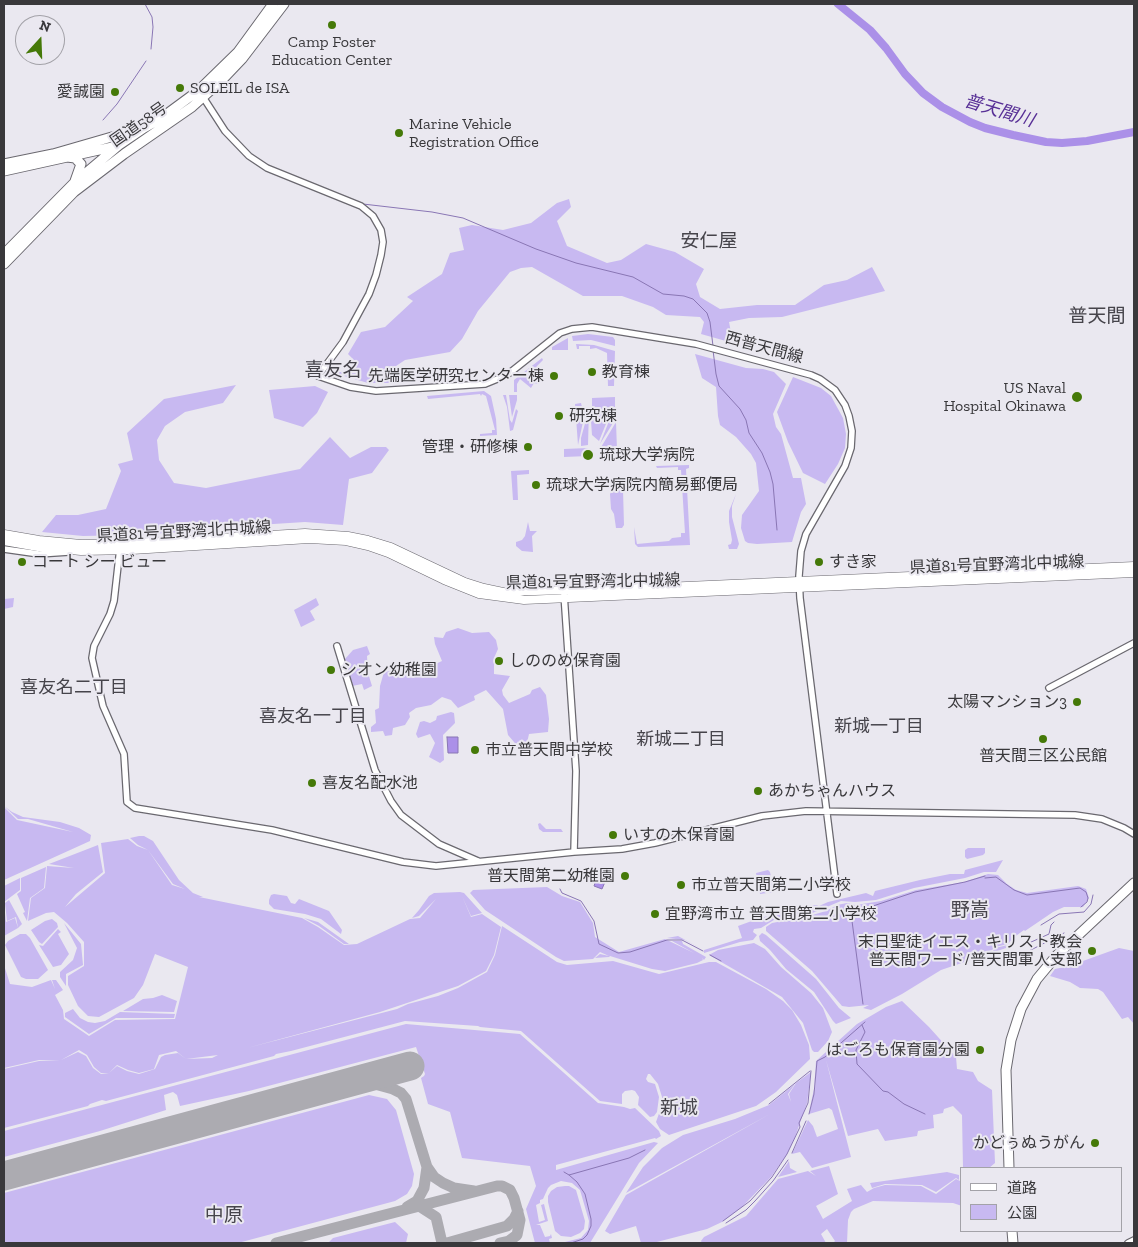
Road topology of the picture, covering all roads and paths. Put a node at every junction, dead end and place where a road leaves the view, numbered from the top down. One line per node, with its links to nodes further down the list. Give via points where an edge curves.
1 (273, 4): 4 (highway, 国道58号, via 238,52 204,85)
2 (284, 4): 3 (highway, 国道58号, via 242,59)
3 (203, 98): 5 (highway, 国道58号); 24 (street, 西普天間線, via 225,131 249,156 267,168 361,206 373,216 381,230 381,255 369,294 343,342 318,376 350,388 376,392 492,382 513,370 553,337 579,328 608,329 696,344 811,375 834,390 845,405 852,426 851,448 845,466 803,541)
4 (144, 128): 6 (highway); 7 (highway, 国道58号)
5 (142, 142): 7 (highway); 9 (highway, 国道58号)
6 (83, 145): 7 (highway); 10 (highway)
7 (115, 147): 8 (highway); 9 (highway); 12 (highway, 国道58号)
8 (59, 158): 11 (highway); 12 (highway, via 75,158 80,162)
9 (112, 163): 14 (highway, 国道58号, via 74,192)
10 (4, 164)
11 (4, 171)
12 (74, 183): 13 (highway, 国道58号)
13 (4, 254)
14 (4, 264)
15 (4, 534): 17 (main road, 県道81号宜野湾北中城線)
16 (4, 541): 17 (main road, 県道81号宜野湾北中城線)
17 (38, 543): 18 (main road, 県道81号宜野湾北中城線); 20 (main road, 県道81号宜野湾北中城線); 21 (street, via 33,552)
18 (120, 547): 20 (main road, 県道81号宜野湾北中城線); 25 (main road, 県道81号宜野湾北中城線, via 309,539 346,541 384,551 479,594 516,599); 32 (street, via 114,601 92,658 103,706 124,754 126,799 130,805 272,830 422,865)
19 (4, 549): 21 (street)
20 (81, 551): 21 (street)
21 (27, 553)
22 (1134, 566): 24 (main road, 県道81号宜野湾北中城線)
23 (1134, 573): 24 (main road, 県道81号宜野湾北中城線)
24 (799, 584): 25 (main road, 県道81号宜野湾北中城線); 29 (street, 西普天間線)
25 (564, 595): 31 (street, via 576,771)
26 (1134, 643): 28 (street)
27 (337, 646): 32 (street, via 375,770 391,801 401,815 439,844)
28 (1049, 688)
29 (827, 811): 30 (street, via 1086,816 1107,820); 31 (street, via 762,816 646,845); 34 (street, 西普天間線)
30 (1134, 834)
31 (574, 852): 32 (street)
32 (480, 862)
33 (1134, 883): 35 (highway, via 1057,955 1037,979 1021,1009 1006,1070)
34 (837, 894)
35 (1009, 1167)
36 (1134, 1240): 37 (street)
37 (1128, 1243)

